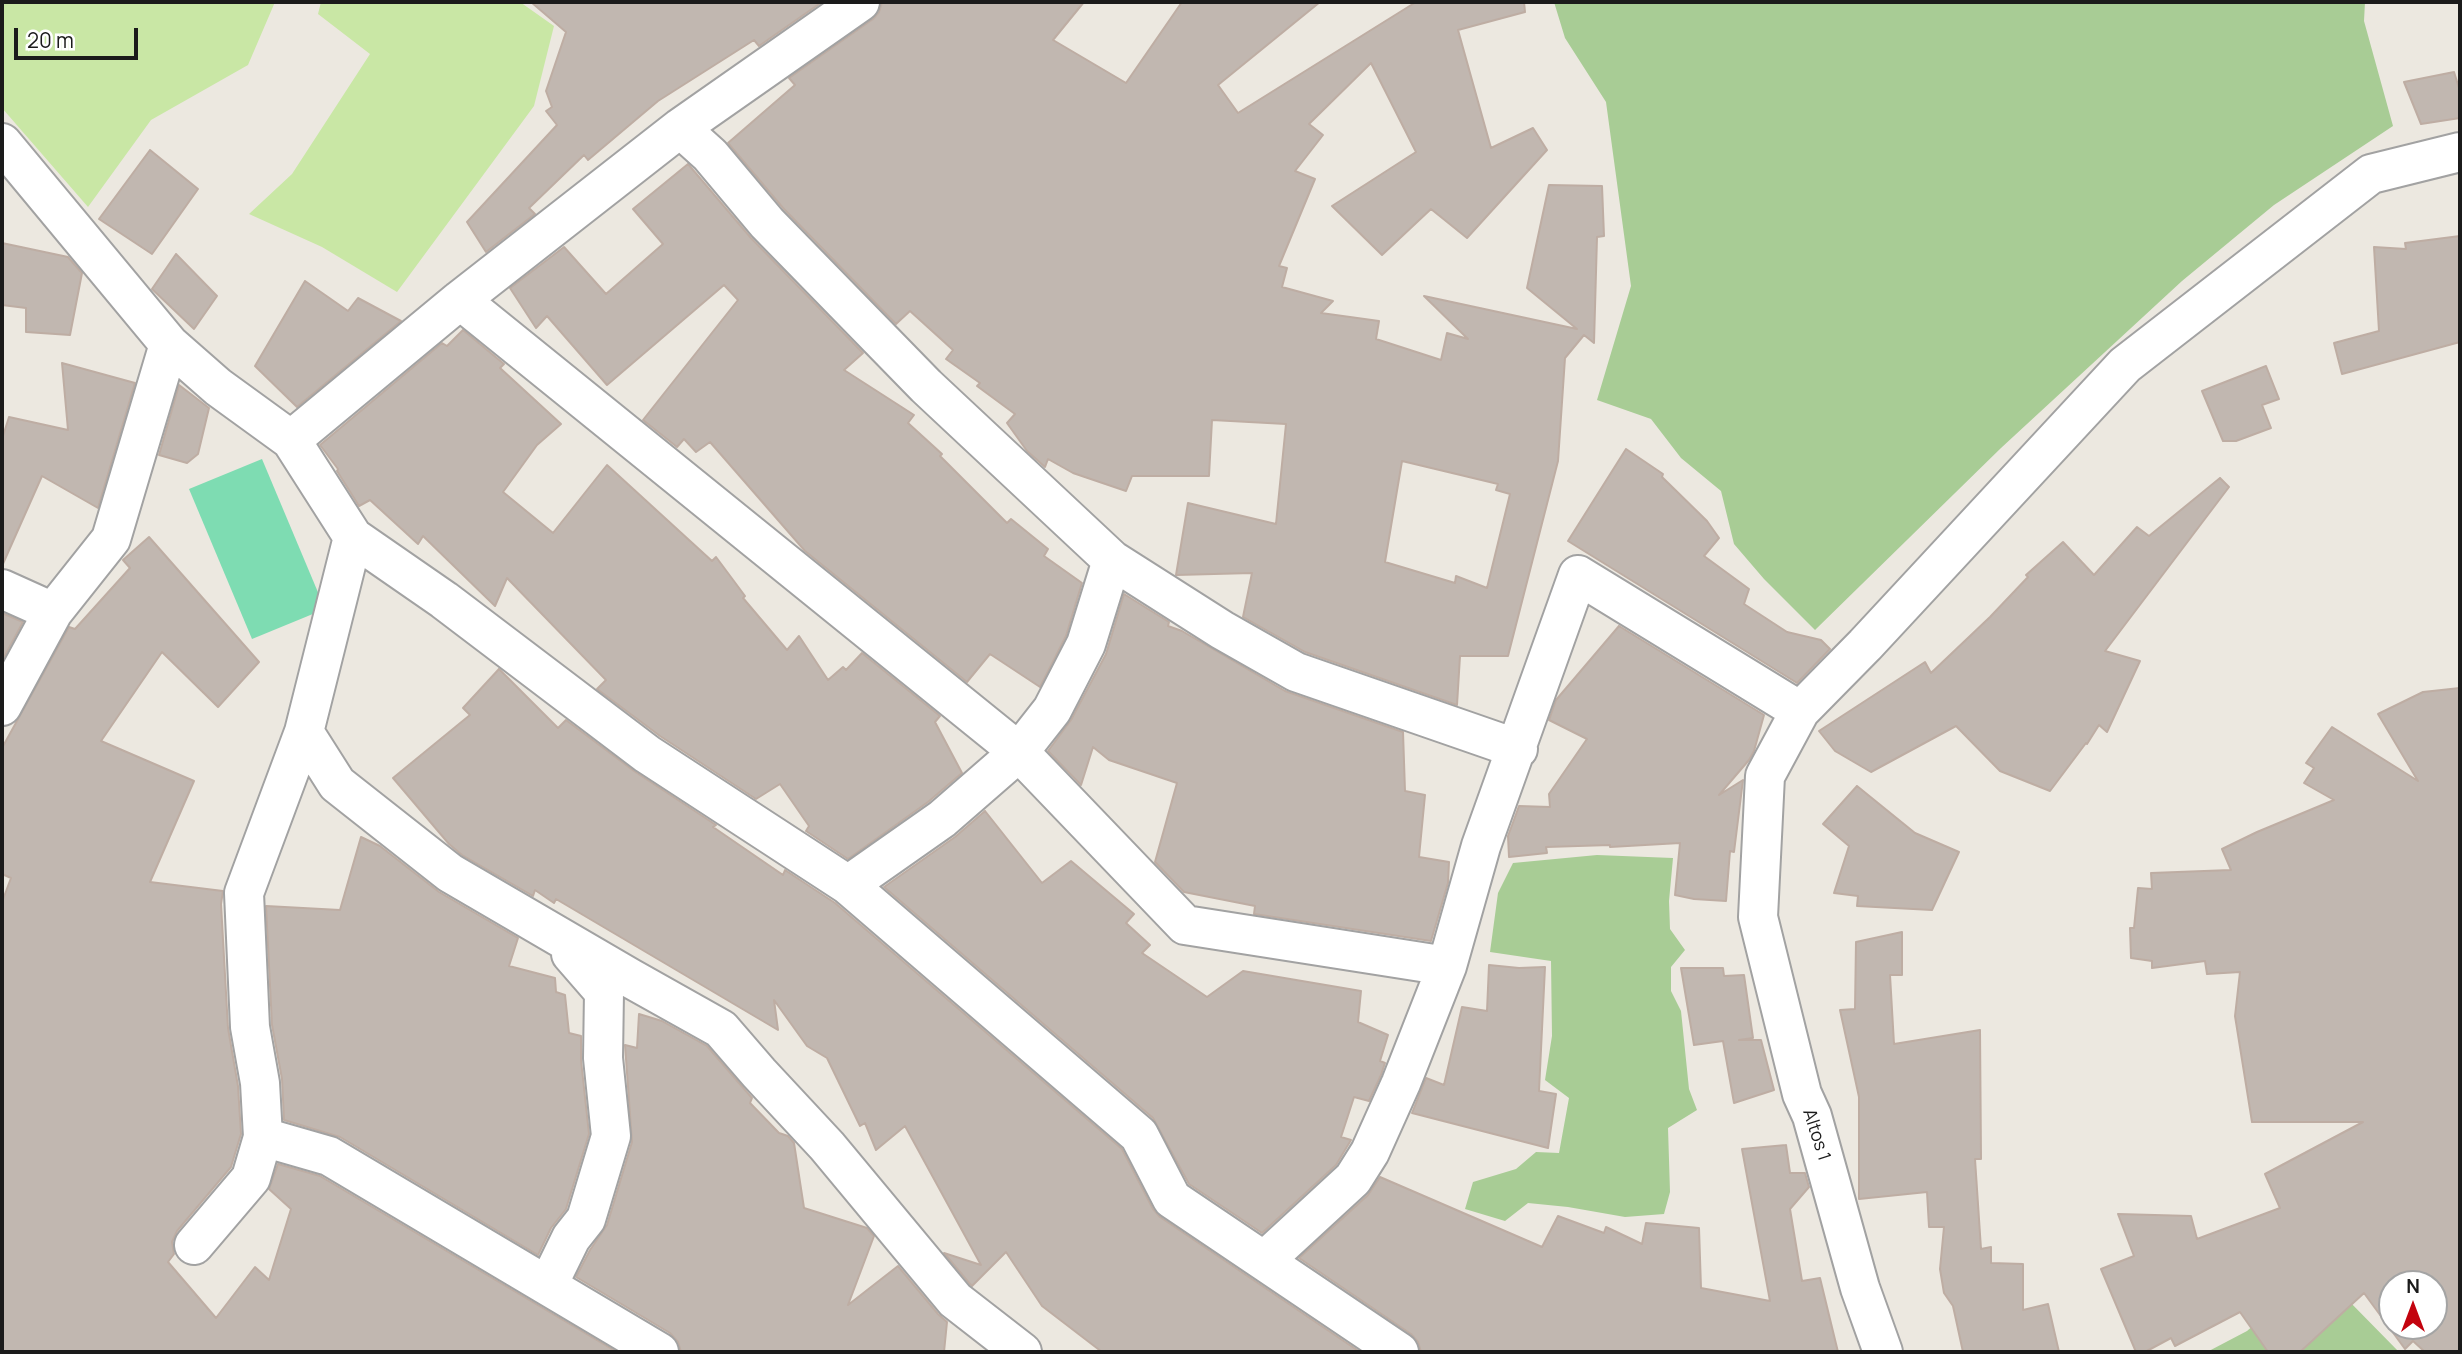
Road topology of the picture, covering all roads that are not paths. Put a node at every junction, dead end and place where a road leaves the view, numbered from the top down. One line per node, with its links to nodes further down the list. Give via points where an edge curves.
1 (860, 2): 2 (street)
2 (680, 128): 5 (street); 9 (street, via 926,386)
3 (2, 143): 6 (street)
4 (2460, 152): 13 (street, Altos 1, via 2371,174 2125,365)
5 (460, 300): 7 (street); 16 (street)
6 (169, 344): 7 (street); 11 (street, via 111,539)
7 (291, 440): 8 (street)
8 (353, 537): 14 (street); 17 (street, via 647,754)
9 (1112, 560): 15 (street, via 1296,672); 16 (street, via 1080,655 1052,710)
10 (2, 589): 11 (street)
11 (53, 612): 12 (street)
12 (2, 706)
13 (1800, 711): 15 (street, via 1578,575); 27 (street, Altos 1, via 1765,776 1758,917 1802,1094)
14 (304, 732): 18 (street, via 337,784 450,873); 20 (street, via 244,893 250,1027)
15 (1518, 749): 19 (street, via 1481,846)
16 (1019, 751): 17 (street, via 942,819); 19 (street, via 1185,925)
17 (848, 885): 22 (street, via 1139,1135 1172,1199)
18 (554, 934): 23 (street, via 604,992 603,1058 611,1136 586,1219); 25 (street, via 722,1029 956,1300)
19 (1447, 966): 22 (street, via 1370,1153 1353,1179)
20 (263, 1137): 21 (street, via 251,1178); 23 (street, via 328,1156)
21 (194, 1245)
22 (1264, 1261): 26 (street)
23 (548, 1285): 24 (street)
24 (659, 1352)
25 (1022, 1352)
26 (1399, 1352)
27 (1882, 1352)

